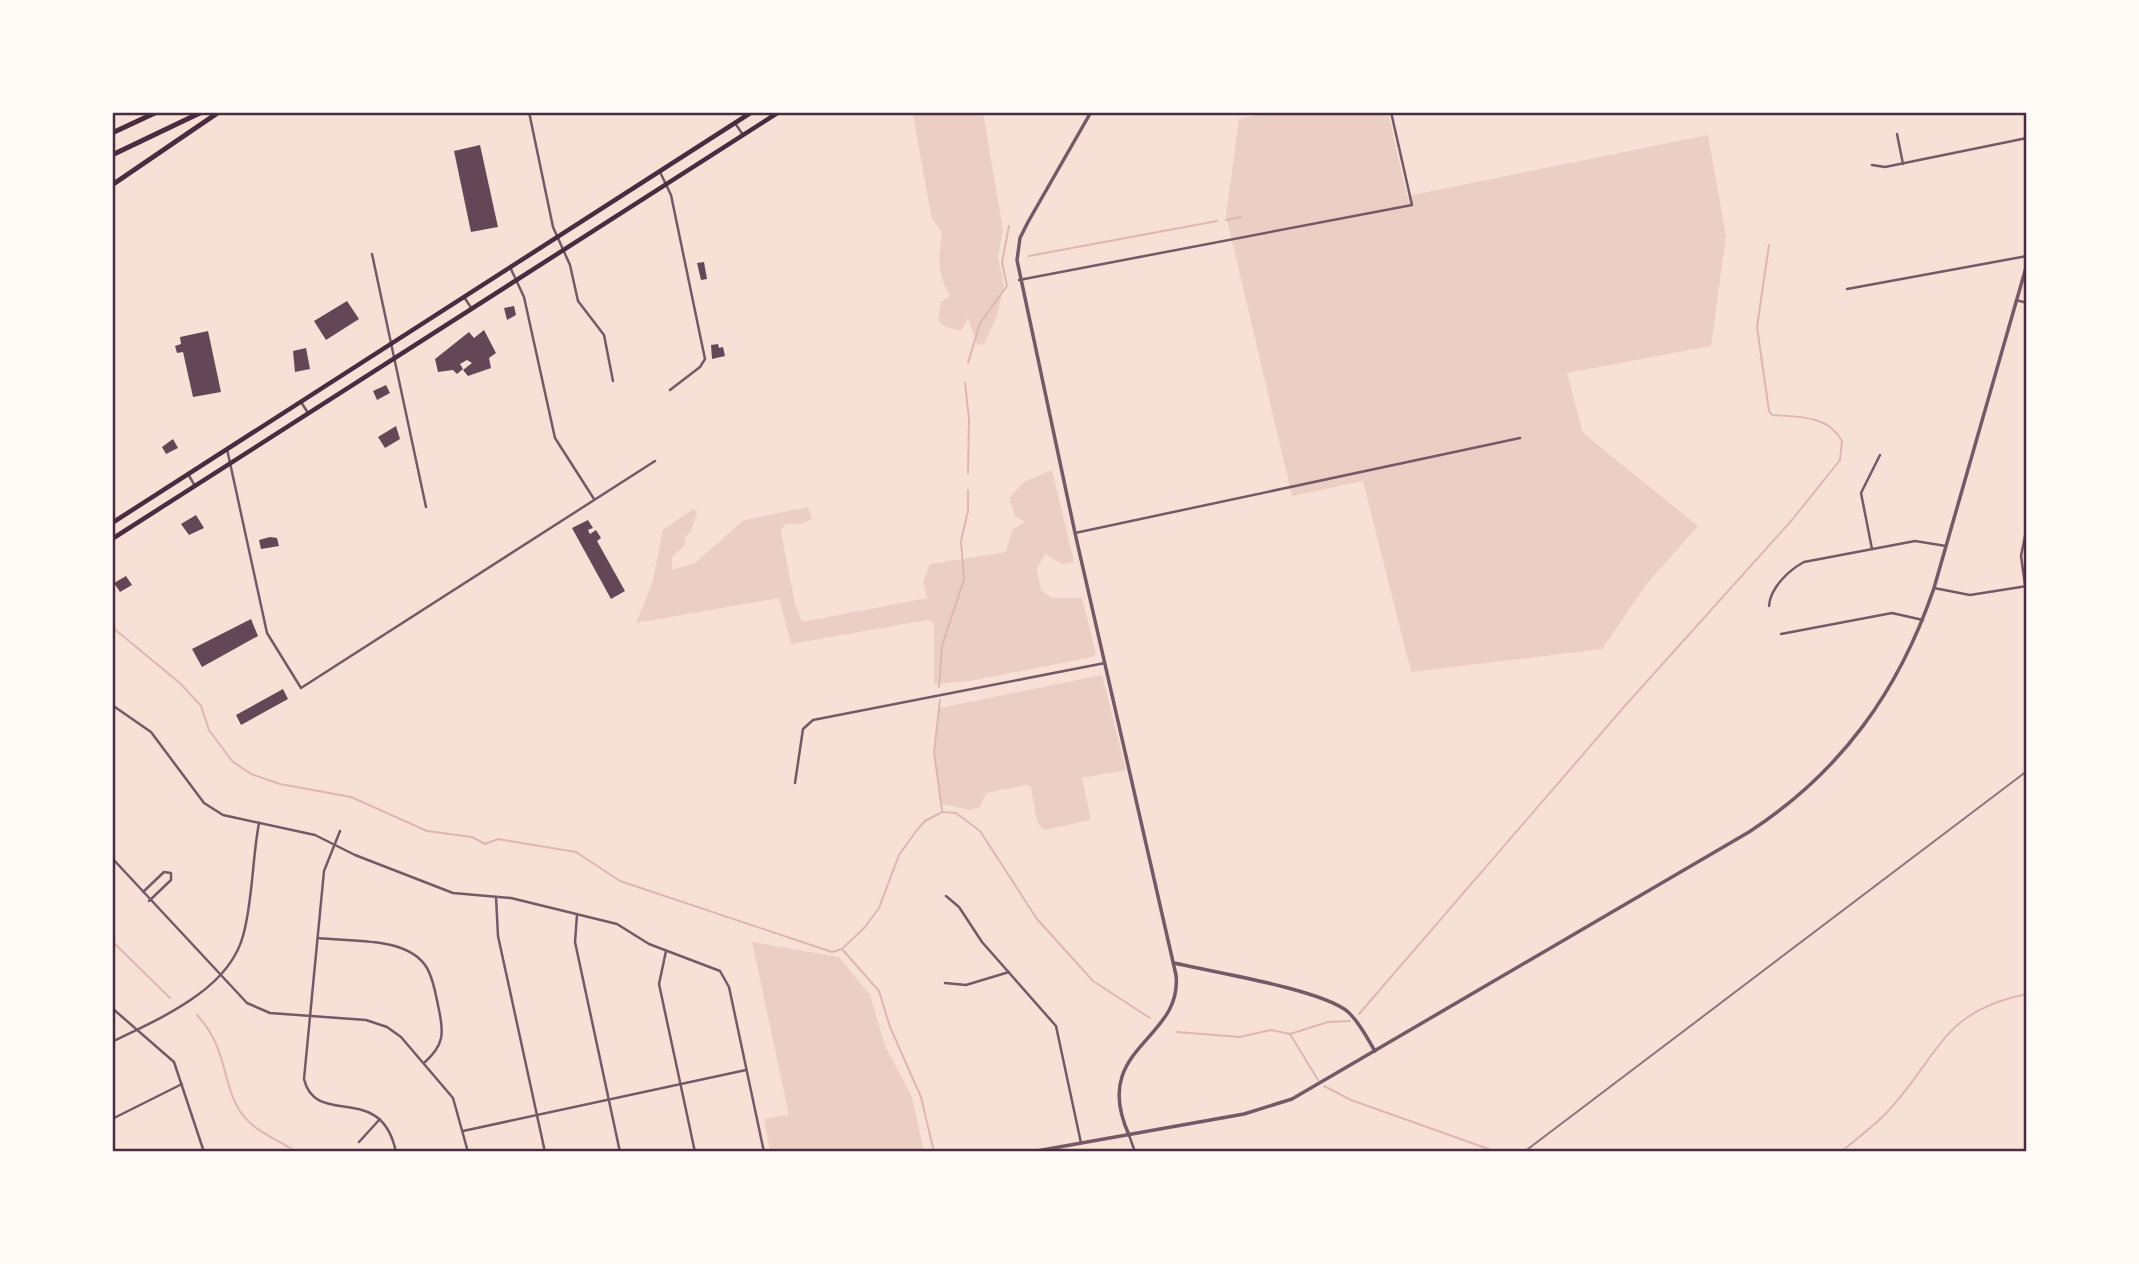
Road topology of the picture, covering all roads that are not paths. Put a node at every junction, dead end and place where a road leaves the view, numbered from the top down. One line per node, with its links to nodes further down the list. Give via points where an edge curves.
1 (158, 112): 10 (highway)
2 (202, 112): 14 (highway)
3 (219, 112): 19 (highway)
4 (529, 112): 20 (street)
5 (752, 112): 9 (main road)
6 (779, 112): 12 (main road)
7 (1091, 112): 27 (street, via 1020,238)
8 (1391, 112): 27 (street, via 1412,205)
9 (735, 123): 12 (street); 17 (main road)
10 (112, 134)
11 (1897, 134): 15 (street)
12 (743, 135): 18 (main road)
13 (2027, 138): 15 (street)
14 (112, 155)
15 (1903, 164): 16 (street)
16 (1872, 165)
17 (660, 172): 18 (street); 20 (main road)
18 (667, 184): 21 (main road); 36 (street, via 705,359)
19 (112, 185)
20 (556, 237): 21 (street); 25 (main road)
21 (563, 250): 26 (main road); 35 (street, via 581,307 604,335)
22 (372, 254): 33 (street)
23 (2027, 256): 28 (street)
24 (2027, 264): 30 (street)
25 (510, 267): 26 (street); 29 (main road)
26 (518, 279): 32 (main road); 46 (street, via 555,438)
27 (1019, 280): 50 (street)
28 (1847, 289)
29 (464, 297): 32 (street); 33 (main road)
30 (2016, 300): 31 (street); 52 (street)
31 (2027, 303)
32 (472, 309): 34 (main road)
33 (391, 344): 34 (street); 37 (main road)
34 (394, 358): 38 (main road); 47 (street)
35 (613, 381)
36 (670, 390)
37 (301, 402): 38 (street); 40 (main road)
38 (308, 413): 43 (main road)
39 (1520, 438): 50 (street)
40 (227, 449): 43 (street); 44 (main road)
41 (1880, 455): 53 (street, via 1861,493)
42 (655, 461): 46 (street)
43 (231, 463): 45 (main road); 46 (street, via 267,633 301,688)
44 (188, 474): 45 (street); 48 (main road)
45 (195, 485): 51 (main road)
46 (594, 499)
47 (426, 508)
48 (112, 523)
49 (2027, 526): 54 (street, via 2021,559)
50 (1075, 533): 59 (street)
51 (112, 539)
52 (1946, 546): 53 (street, via 1922,540); 55 (street)
53 (1872, 549): 56 (street, via 1800,564 1773,591)
54 (2026, 586): 55 (street, via 1970,595)
55 (1934, 588): 57 (street)
56 (1769, 606)
57 (1923, 620): 58 (street, via 1892,613); 81 (street, via 1897,677 1868,724 1825,773 1788,805)
58 (1781, 634)
59 (1105, 663): 61 (street, via 813,720 803,729); 73 (street)
60 (112, 705): 62 (street, via 151,732 204,803 223,815)
61 (795, 783)
62 (259, 823): 64 (street, via 315,835); 75 (street, via 244,933 236,953)
63 (340, 831): 64 (street)
64 (334, 844): 68 (street, via 453,893); 71 (street, via 324,871)
65 (112, 858): 66 (street)
66 (142, 893): 69 (street); 69 (street, via 170,872 171,880)
67 (946, 896): 74 (street)
68 (496, 897): 70 (street); 87 (street, via 496,925)
69 (149, 901): 75 (street)
70 (577, 915): 72 (street, via 617,924); 86 (street, via 575,942)
71 (317, 938): 78 (street); 82 (street, via 399,947 423,962 433,981 443,1034 439,1047)
72 (666, 951): 83 (street, via 714,967 726,977); 85 (street, via 659,984)
73 (1174, 963): 81 (street, via 1336,1004 1356,1021); 91 (street, via 1177,981 1172,1006 1124,1070 1120,1098)
74 (1009, 972): 76 (street, via 966,985); 93 (street, via 1056,1026)
75 (218, 974): 78 (street, via 258,1009); 79 (street, via 186,1005)
76 (944, 983)
77 (112, 1008): 79 (street)
78 (310, 1016): 82 (street, via 377,1023 401,1037); 88 (street, via 304,1071 310,1093 321,1102 366,1110)
79 (139, 1029): 80 (street); 84 (street, via 169,1056)
80 (112, 1042)
81 (1375, 1051): 91 (street, via 1278,1104)
82 (425, 1062): 90 (street, via 453,1098)
83 (746, 1070): 85 (street); 100 (street)
84 (182, 1084): 89 (street); 94 (street)
85 (680, 1084): 86 (street); 99 (street)
86 (608, 1100): 87 (street); 98 (street)
87 (537, 1115): 90 (street); 97 (street)
88 (380, 1118): 92 (street); 95 (street)
89 (112, 1119)
90 (463, 1131): 96 (street)
91 (1129, 1135): 93 (street); 102 (street)
92 (359, 1142)
93 (1081, 1143): 101 (street)
94 (203, 1152)
95 (396, 1152)
96 (468, 1152)
97 (545, 1152)
98 (620, 1152)
99 (695, 1152)
100 (764, 1152)
101 (1031, 1152)
102 (1135, 1152)

